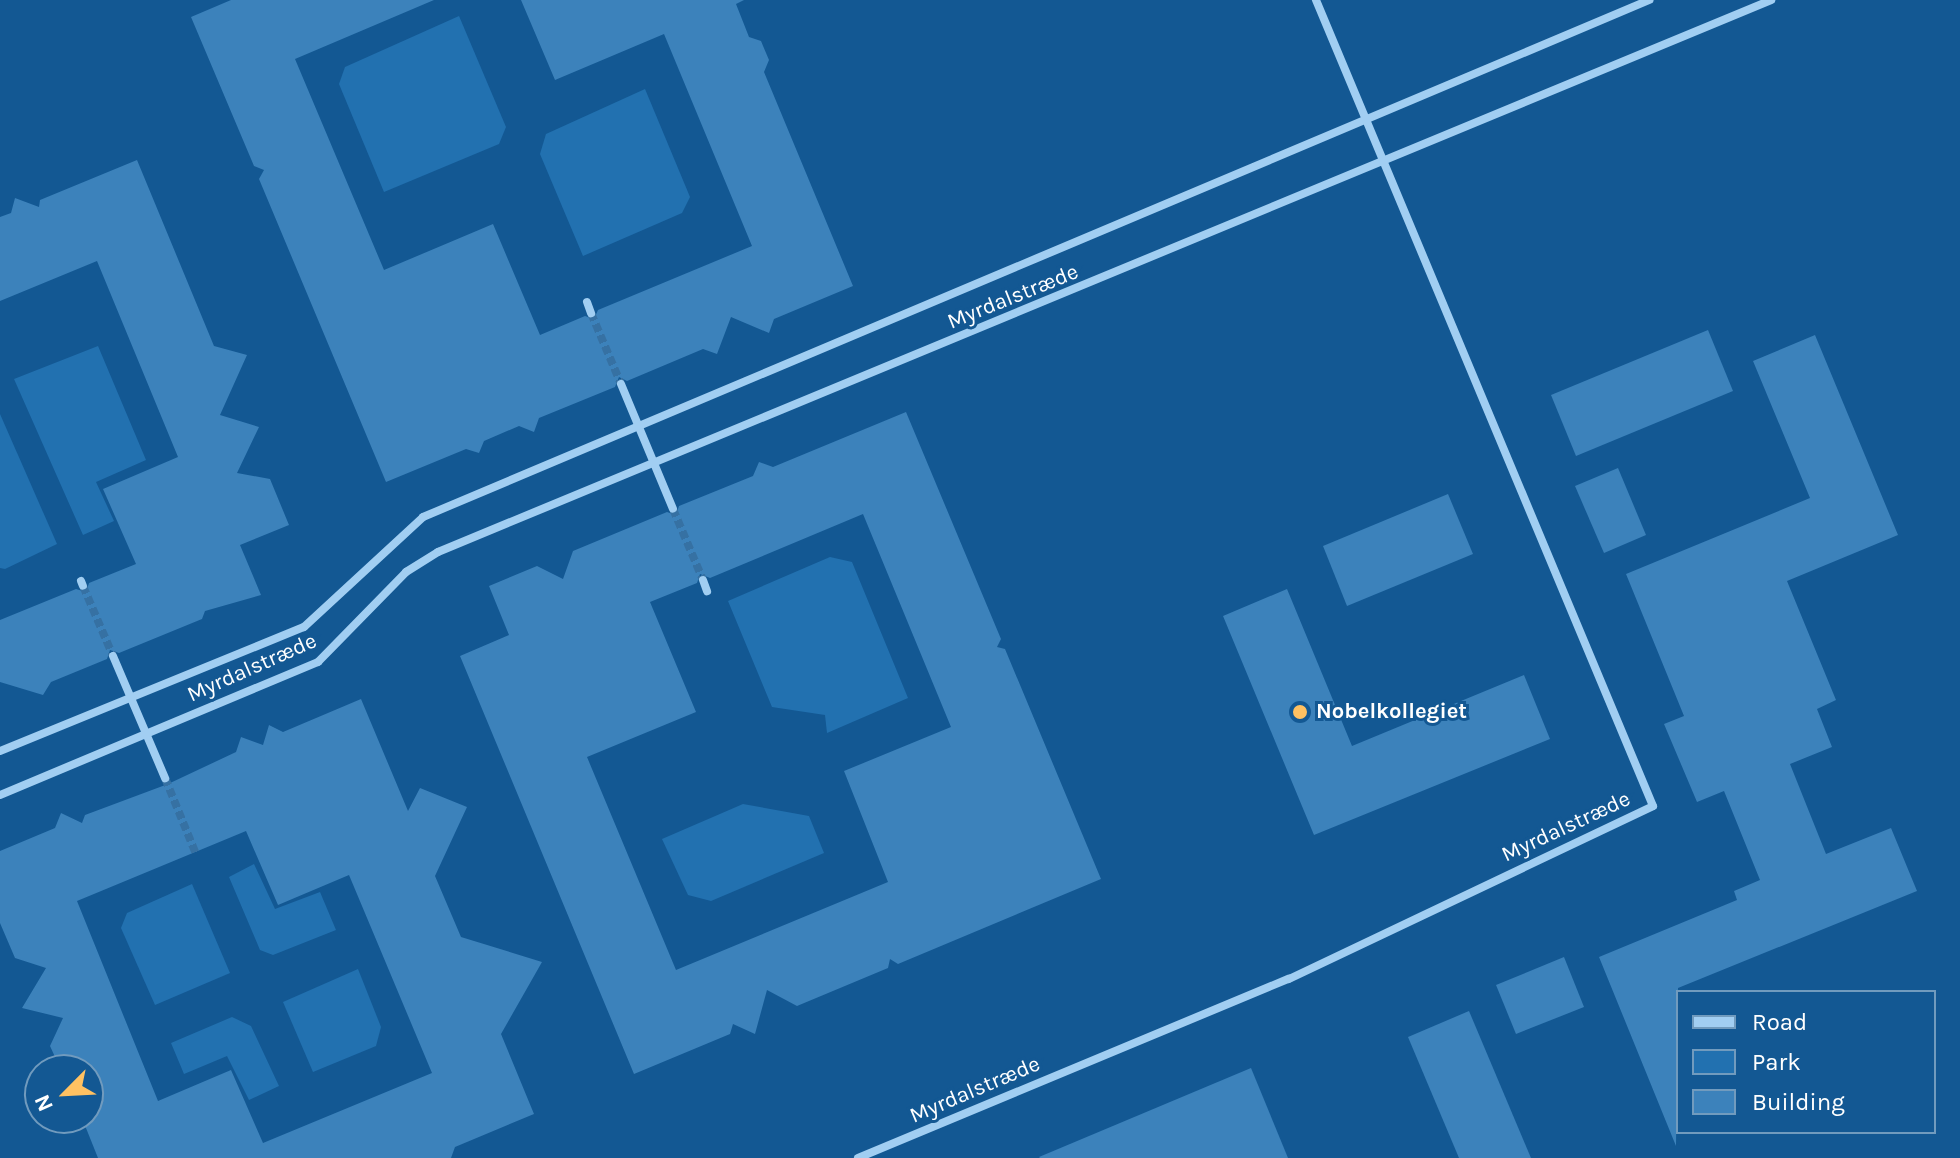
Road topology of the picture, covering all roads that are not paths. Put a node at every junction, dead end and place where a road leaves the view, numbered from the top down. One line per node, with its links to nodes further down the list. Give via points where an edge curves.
1 (1316, 0): 4 (street, Myrdalstræde)
2 (1649, 0): 4 (street, Myrdalstræde)
3 (1771, 0): 5 (street, Myrdalstræde)
4 (1366, 119): 5 (street, Myrdalstræde); 9 (street, Myrdalstræde)
5 (1385, 165): 10 (street, Myrdalstræde); 20 (street, Myrdalstræde, via 1653,806 1289,979)
6 (587, 302): 7 (street)
7 (591, 313)
8 (621, 384): 9 (street)
9 (638, 426): 10 (street); 15 (street, Myrdalstræde, via 423,517 304,627)
10 (654, 464): 11 (street); 16 (street, Myrdalstræde, via 438,552 406,572 318,662)
11 (673, 509)
12 (703, 580): 13 (street)
13 (707, 591)
14 (113, 656): 15 (street)
15 (131, 698): 16 (street); 17 (street, Myrdalstræde)
16 (146, 734): 18 (street); 19 (street, Myrdalstræde)
17 (0, 751)
18 (165, 778)
19 (0, 795)
20 (858, 1158)

